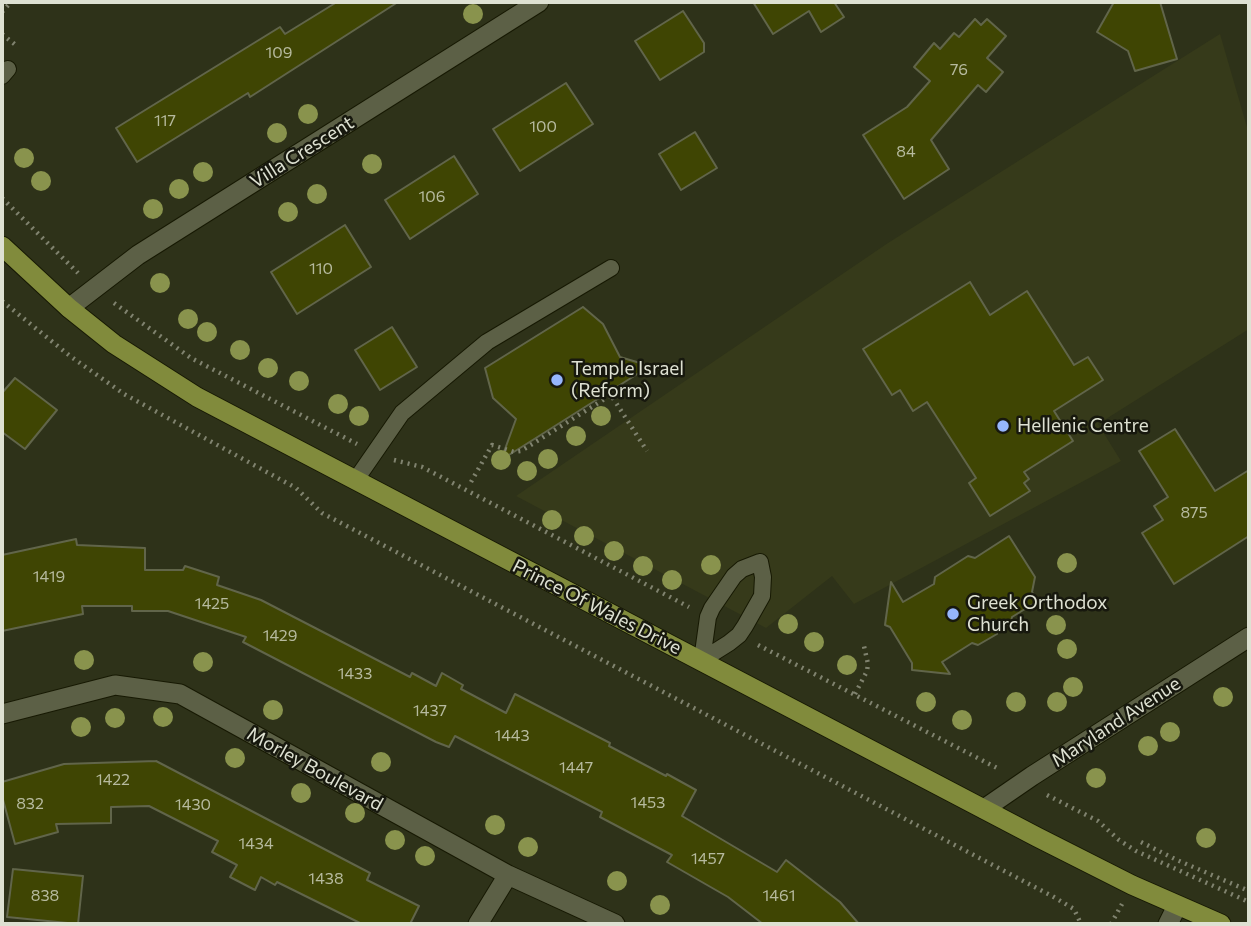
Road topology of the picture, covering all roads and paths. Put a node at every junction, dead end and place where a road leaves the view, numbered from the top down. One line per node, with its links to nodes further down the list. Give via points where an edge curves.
1 (11, 2): 3 (path)
2 (538, 2): 9 (street, Villa Crescent, via 138,255)
3 (2, 12)
4 (2, 34): 5 (path)
5 (26, 55)
6 (2, 198): 9 (path)
7 (2, 246): 11 (main road, Prince Of Wales Drive)
8 (611, 268): 13 (lane, via 487,342 402,413)
9 (94, 288): 11 (street, Villa Crescent); 13 (path, via 191,358)
10 (2, 301): 32 (path, via 124,394 296,488 323,513 1070,905)
11 (69, 308): 14 (main road, Prince Of Wales Drive, via 114,344 197,397)
12 (647, 451): 15 (path, via 611,395 521,451 492,445)
13 (374, 453): 14 (lane); 16 (path, via 422,467)
14 (355, 481): 20 (main road, Prince Of Wales Drive)
15 (471, 482)
16 (708, 618): 17 (lane, via 734,576 760,562 762,596); 20 (lane)
17 (739, 635): 20 (lane); 21 (path)
18 (1249, 637): 23 (street, Maryland Avenue)
19 (864, 646): 21 (path, via 867,671)
20 (702, 660): 24 (main road, Prince Of Wales Drive)
21 (855, 694): 23 (path)
22 (2, 714): 26 (street, Morley Boulevard, via 115,685 180,694)
23 (1023, 782): 24 (street, Maryland Avenue); 28 (path, via 1098,821 1136,851)
24 (984, 809): 29 (main road, Prince Of Wales Drive)
25 (1141, 842): 27 (path)
26 (508, 875): 30 (street); 31 (street, Morley Boulevard)
27 (1249, 891)
28 (1249, 902)
29 (1177, 906): 33 (street); 34 (main road, Prince Of Wales Drive)
30 (478, 924)
31 (615, 924)
32 (1082, 924)
33 (1168, 924)
34 (1221, 924)

